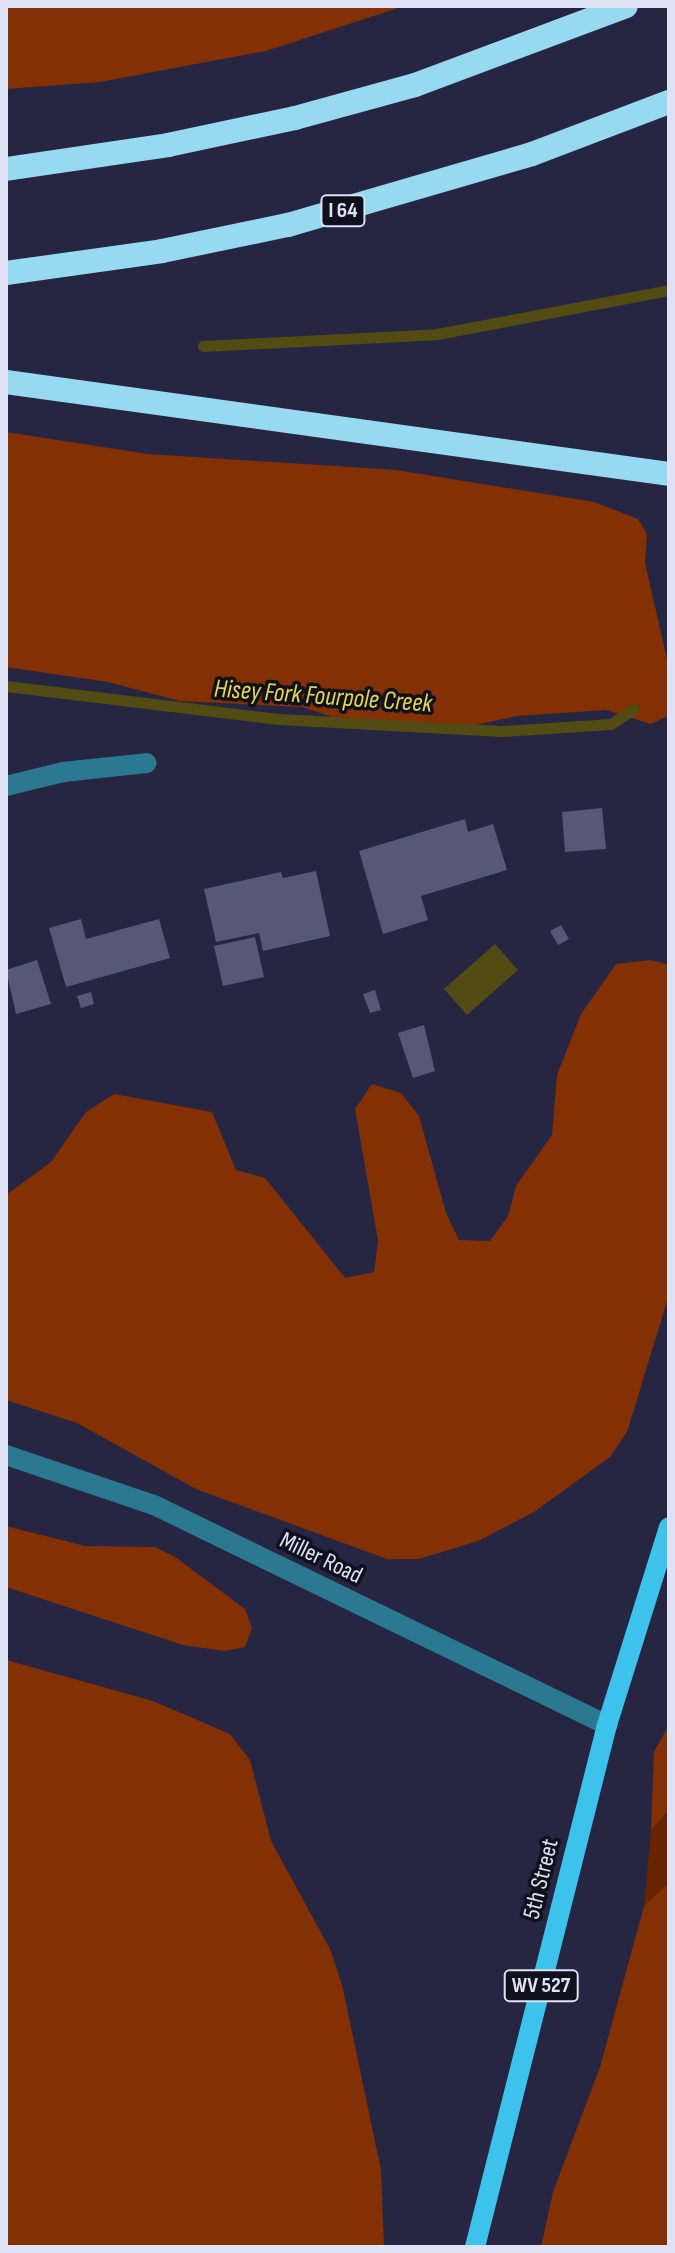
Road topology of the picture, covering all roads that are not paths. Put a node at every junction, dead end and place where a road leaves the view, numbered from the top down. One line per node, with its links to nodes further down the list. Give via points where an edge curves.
1 (626, 6): 3 (highway, via 415,85 295,118 168,145)
2 (669, 102): 4 (highway, I 64, via 518,159 288,225 162,251)
3 (6, 169)
4 (6, 273)
5 (6, 382): 6 (highway)
6 (669, 474)
7 (147, 763): 8 (street, via 63,772)
8 (6, 786)
9 (6, 1455): 11 (street, Miller Road, via 154,1505)
10 (669, 1527): 11 (main road, 5th Street / WV 527)
11 (607, 1725): 12 (main road, 5th Street / WV 527)
12 (475, 2247)

